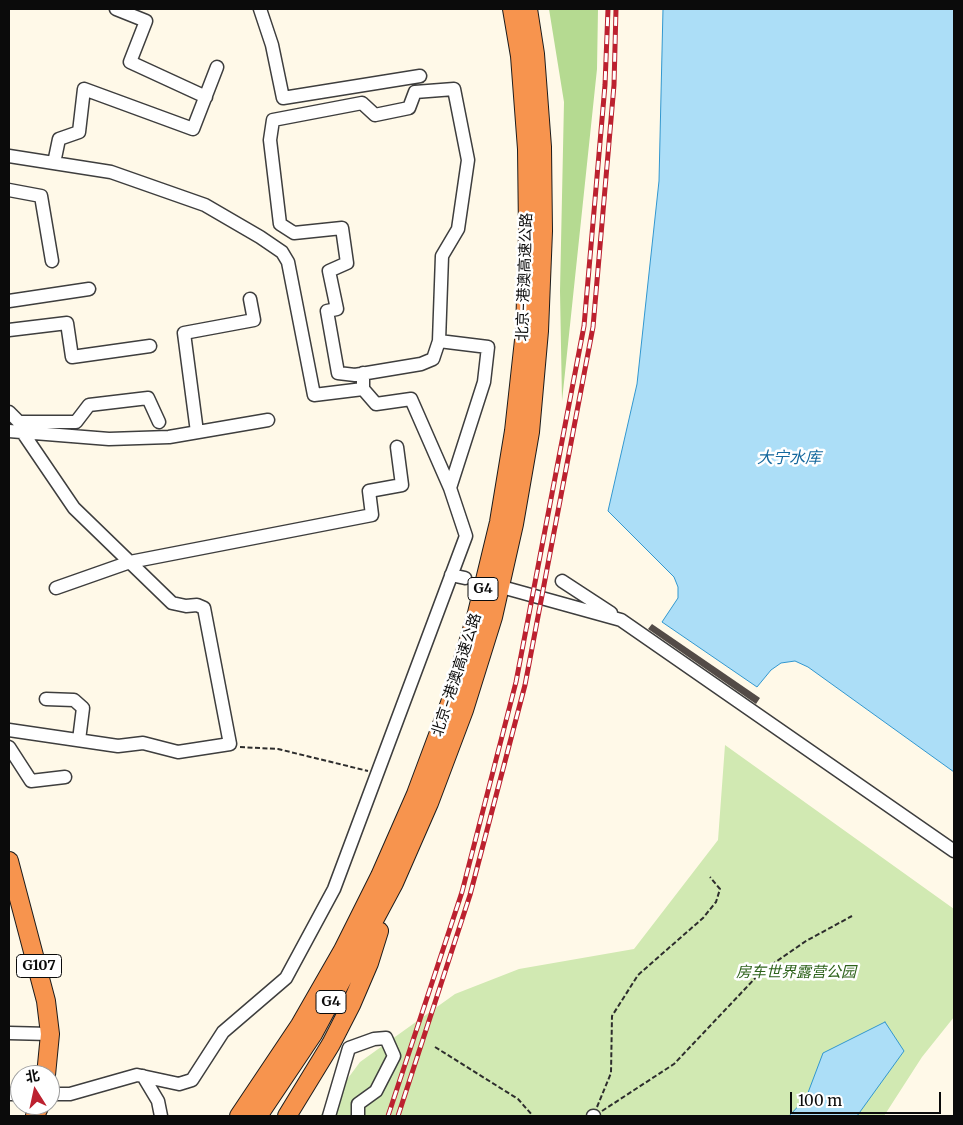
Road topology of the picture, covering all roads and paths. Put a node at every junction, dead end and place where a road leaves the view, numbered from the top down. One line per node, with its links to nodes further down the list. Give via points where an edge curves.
1 (116, 9): 7 (street, via 146,22 130,62)
2 (260, 9): 6 (street, via 272,45 283,98)
3 (512, 9): 55 (highway, 北京-港澳高速公路 / G4, via 520,56 527,149 525,332 514,431 500,513 477,614 450,704 380,876 300,1025)
4 (528, 9): 46 (highway, 北京-港澳高速公路 / G4, via 536,54 543,230 540,332 530,432 493,617 464,710)
5 (217, 67): 7 (street)
6 (420, 76)
7 (206, 97): 9 (street, via 193,129 84,88 79,132 59,139)
8 (9, 156): 9 (street)
9 (54, 163): 19 (street, via 111,172 212,210 282,252 288,262 314,395)
10 (9, 190): 11 (street, via 41,196)
11 (52, 261)
12 (89, 289): 14 (street)
13 (250, 299): 24 (street, via 254,320 184,333)
14 (9, 301)
15 (9, 330): 17 (street, via 66,323 72,357)
16 (439, 341): 18 (street, via 433,359 421,364); 18 (street, via 442,256 458,229 468,160 454,89 415,92 409,108 375,115 362,103 273,120 270,140 280,224 294,234 342,228 347,263 329,271 337,309 327,311 338,372); 27 (street, via 488,347 484,382)
17 (150, 346)
18 (362, 373): 19 (street)
19 (363, 389): 27 (street, via 376,404 411,399)
20 (9, 412): 22 (street, via 19,422 76,422 89,405 148,398)
21 (268, 420): 24 (street)
22 (159, 422)
23 (9, 431): 25 (street)
24 (197, 432): 25 (street, via 169,437 109,439)
25 (23, 433): 28 (street, via 74,508)
26 (397, 447): 28 (street, via 402,485 369,492 372,515)
27 (450, 488): 29 (street, via 466,536)
28 (130, 562): 32 (street); 38 (street, via 172,602 204,608)
29 (451, 575): 30 (street); 40 (street)
30 (465, 578)
31 (562, 581): 34 (street)
32 (56, 588)
33 (509, 589): 34 (street)
34 (621, 620): 42 (street)
35 (46, 699): 37 (street, via 74,700 83,708)
36 (9, 730): 37 (street)
37 (79, 740): 38 (street, via 118,746 143,743 178,752)
38 (230, 744): 40 (path, via 278,749)
39 (9, 747): 41 (street, via 31,781)
40 (377, 773): 52 (street, via 334,889 286,978 222,1032 192,1080 179,1084)
41 (65, 777)
42 (954, 852)
43 (9, 861): 45 (highway, G107)
44 (710, 877): 61 (path, via 720,889 716,902 703,918 638,975 612,1016 611,1073)
45 (12, 883): 49 (highway, G107, via 38,966)
46 (394, 883): 56 (highway, 北京-港澳高速公路 / G4, via 313,1034); 57 (highway, via 369,963 351,1005)
47 (852, 916): 61 (path, via 761,972 674,1064)
48 (9, 1033): 49 (street)
49 (50, 1034): 51 (highway, G107)
50 (435, 1047): 60 (path, via 518,1099)
51 (47, 1065)
52 (143, 1076): 53 (street); 54 (street, via 158,1101)
53 (60, 1094)
54 (161, 1116)
55 (239, 1116)
56 (258, 1116)
57 (287, 1116)
58 (328, 1116): 59 (street, via 349,1048 386,1038 394,1056 376,1091 358,1104)
59 (358, 1116)
60 (533, 1116)
61 (594, 1116)

